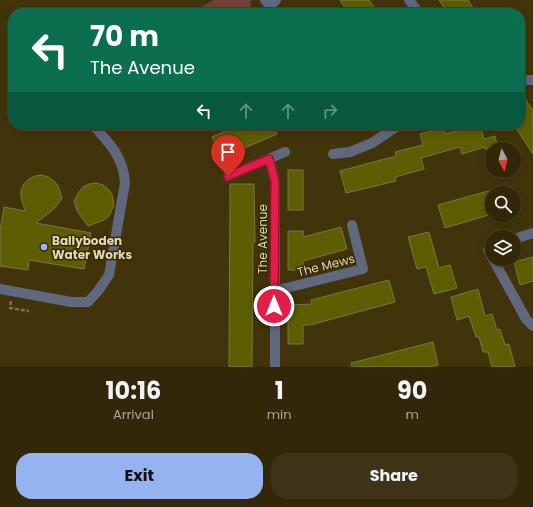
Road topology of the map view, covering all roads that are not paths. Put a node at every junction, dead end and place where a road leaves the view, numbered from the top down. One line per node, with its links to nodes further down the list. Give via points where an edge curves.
1 (264, 0): 2 (street, via 270,6)
2 (276, 0)
3 (409, 0): 4 (street)
4 (415, 8)
5 (98, 130): 15 (street, via 114,148 124,171 125,183 109,275 88,302 71,302)
6 (392, 130): 8 (street, via 372,143 350,152)
7 (285, 152): 9 (street)
8 (333, 154)
9 (269, 159): 10 (street); 16 (street, The Avenue, via 275,181)
10 (228, 176)
11 (352, 225): 16 (street, The Mews, via 363,269)
12 (533, 233): 13 (street)
13 (521, 237)
14 (496, 266): 17 (street, via 526,319)
15 (0, 289)
16 (274, 291): 18 (street, The Avenue)
17 (533, 326)
18 (275, 367)

